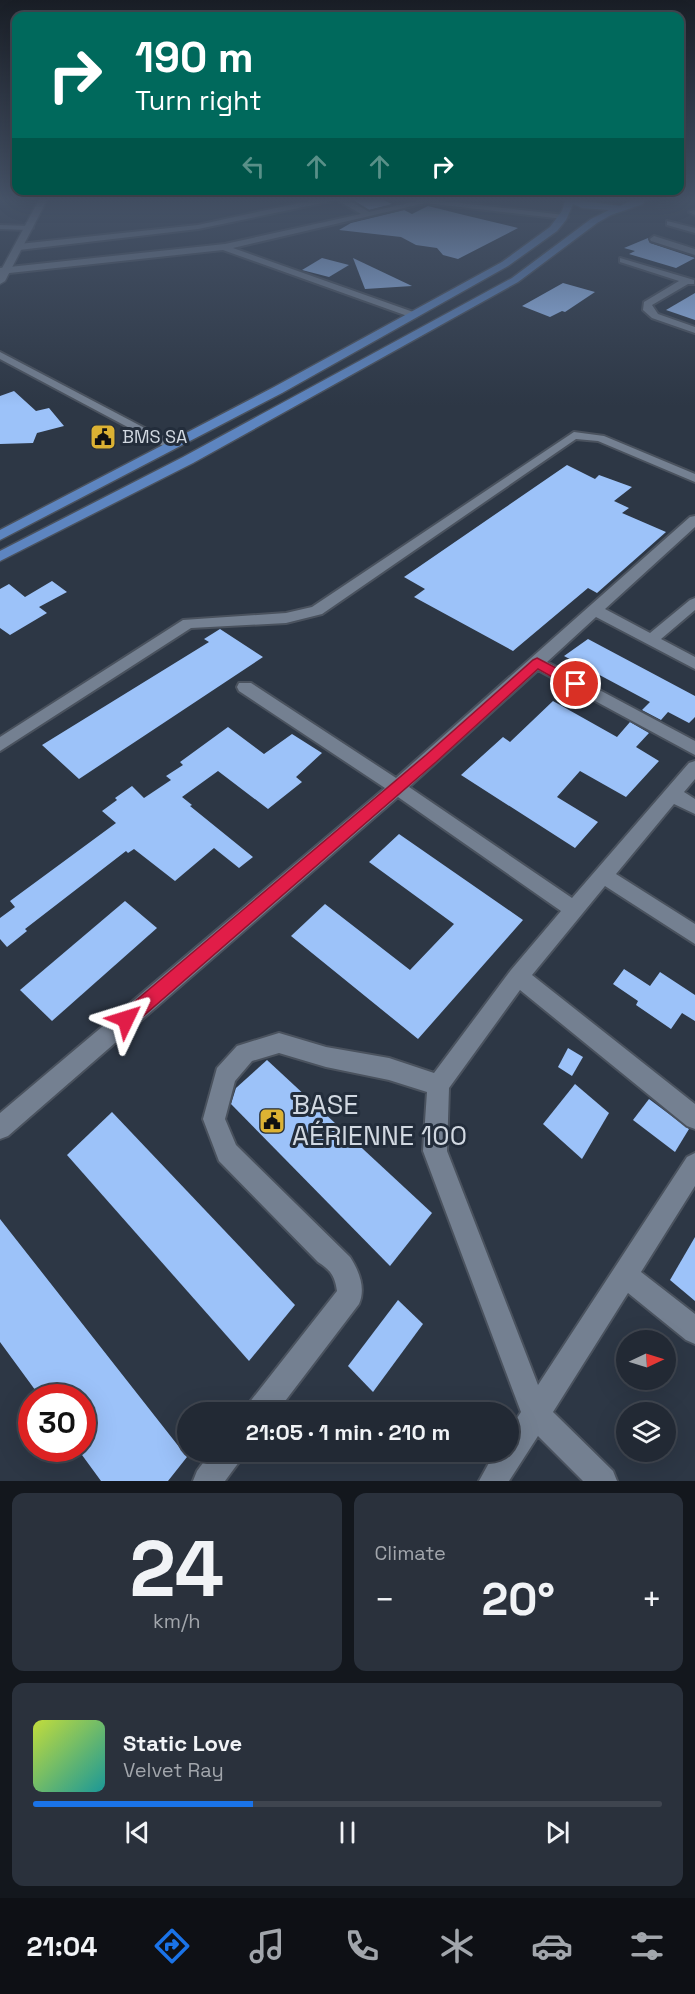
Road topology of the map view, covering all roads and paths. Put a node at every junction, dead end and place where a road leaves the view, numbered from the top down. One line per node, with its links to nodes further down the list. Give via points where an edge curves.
1 (39, 267): 6 (street)
2 (281, 267): 9 (street)
3 (497, 267): 9 (main road)
4 (533, 267): 16 (main road, via 188,460)
5 (645, 267): 8 (street)
6 (3, 271): 7 (street)
7 (0, 281)
8 (690, 282): 10 (street, via 647,304 655,316)
9 (413, 315): 12 (main road)
10 (695, 330)
11 (0, 355): 12 (street)
12 (171, 446): 15 (main road)
13 (695, 478): 23 (street, via 600,438 574,435 317,611 286,618 188,623)
14 (695, 520): 18 (street)
15 (0, 536)
16 (0, 557)
17 (695, 603): 19 (street)
18 (595, 610): 19 (street); 20 (street)
19 (651, 640): 21 (street)
20 (537, 663): 24 (street); 26 (street)
21 (695, 664)
22 (245, 687): 26 (street)
23 (0, 745)
24 (695, 749)
25 (695, 767): 27 (street)
26 (397, 788): 30 (street); 35 (street)
27 (672, 794): 28 (street); 29 (street)
28 (695, 807)
29 (603, 876): 30 (street); 31 (street)
30 (574, 910): 32 (street)
31 (695, 935)
32 (518, 976): 33 (street); 34 (street)
33 (438, 1085): 39 (street, via 279,1043 245,1053 225,1076 214,1119 227,1153 327,1253 339,1260 348,1275 350,1295); 40 (street, via 435,1151)
34 (695, 1118)
35 (0, 1128)
36 (695, 1165): 37 (street)
37 (625, 1275): 38 (street); 40 (street)
38 (695, 1331)
39 (267, 1402)
40 (536, 1414): 43 (street); 44 (street)
41 (222, 1462): 42 (street)
42 (207, 1481)
43 (493, 1481)
44 (603, 1481)

